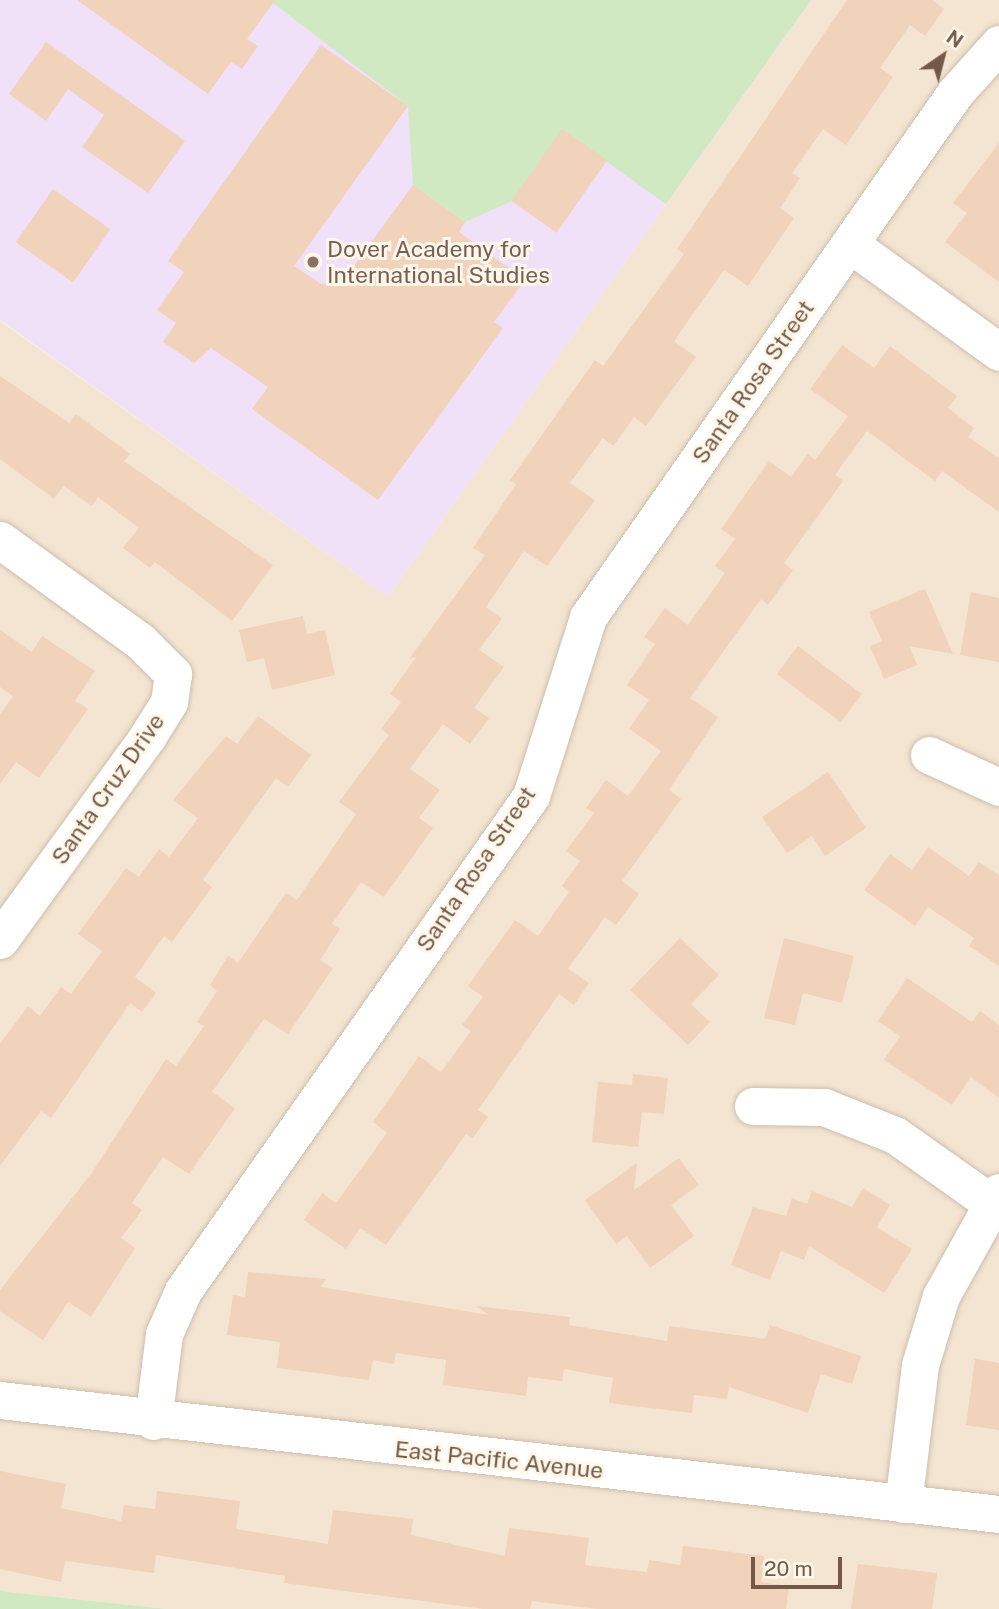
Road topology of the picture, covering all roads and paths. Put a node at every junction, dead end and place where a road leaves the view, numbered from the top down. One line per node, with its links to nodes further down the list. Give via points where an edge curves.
1 (999, 44): 2 (street, Santa Rosa Street, via 955,93)
2 (850, 244): 3 (street); 11 (street, Santa Rosa Street, via 588,617 531,796 183,1291 164,1334)
3 (999, 352)
4 (0, 540): 7 (street, Santa Cruz Drive, via 140,641 173,674 169,702 149,736)
5 (929, 755): 6 (street)
6 (999, 787)
7 (0, 940)
8 (753, 1106): 9 (street, via 824,1107 895,1135)
9 (995, 1197): 12 (street, via 941,1296 924,1354)
10 (0, 1400): 11 (street, East Pacific Avenue)
11 (152, 1422): 12 (street, East Pacific Avenue)
12 (904, 1504): 13 (street, East Pacific Avenue)
13 (999, 1514)

